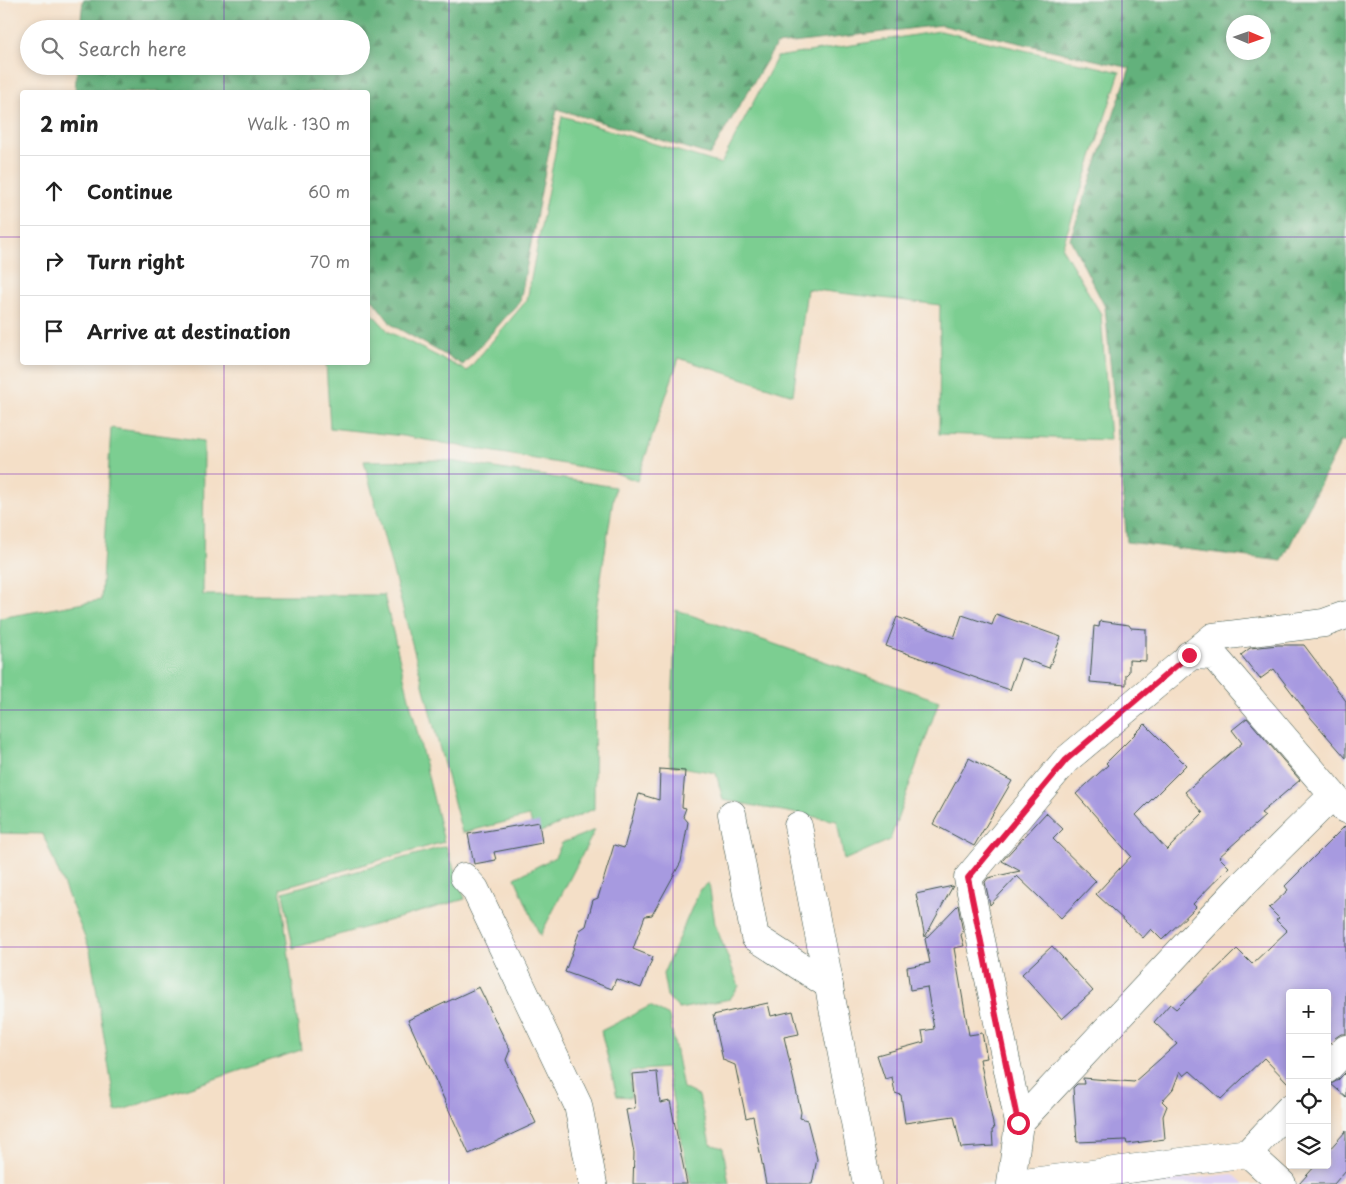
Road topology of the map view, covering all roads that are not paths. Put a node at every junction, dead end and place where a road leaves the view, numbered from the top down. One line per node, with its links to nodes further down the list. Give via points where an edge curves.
1 (1346, 615): 2 (street, via 1324,623 1213,637)
2 (1189, 655): 3 (street, via 1214,656); 11 (street, via 1066,760 968,878)
3 (1340, 803): 11 (street, via 1241,886)
4 (732, 814): 7 (street, via 755,937)
5 (798, 826): 7 (street)
6 (464, 877): 13 (street, via 475,889 578,1105)
7 (829, 985): 14 (street)
8 (1346, 1049): 9 (street)
9 (1331, 1064)
10 (1286, 1112): 12 (street)
11 (1018, 1123): 15 (street)
12 (1248, 1153): 16 (street); 17 (street)
13 (593, 1184)
14 (867, 1184)
15 (1011, 1184)
16 (1017, 1184)
17 (1282, 1184)

